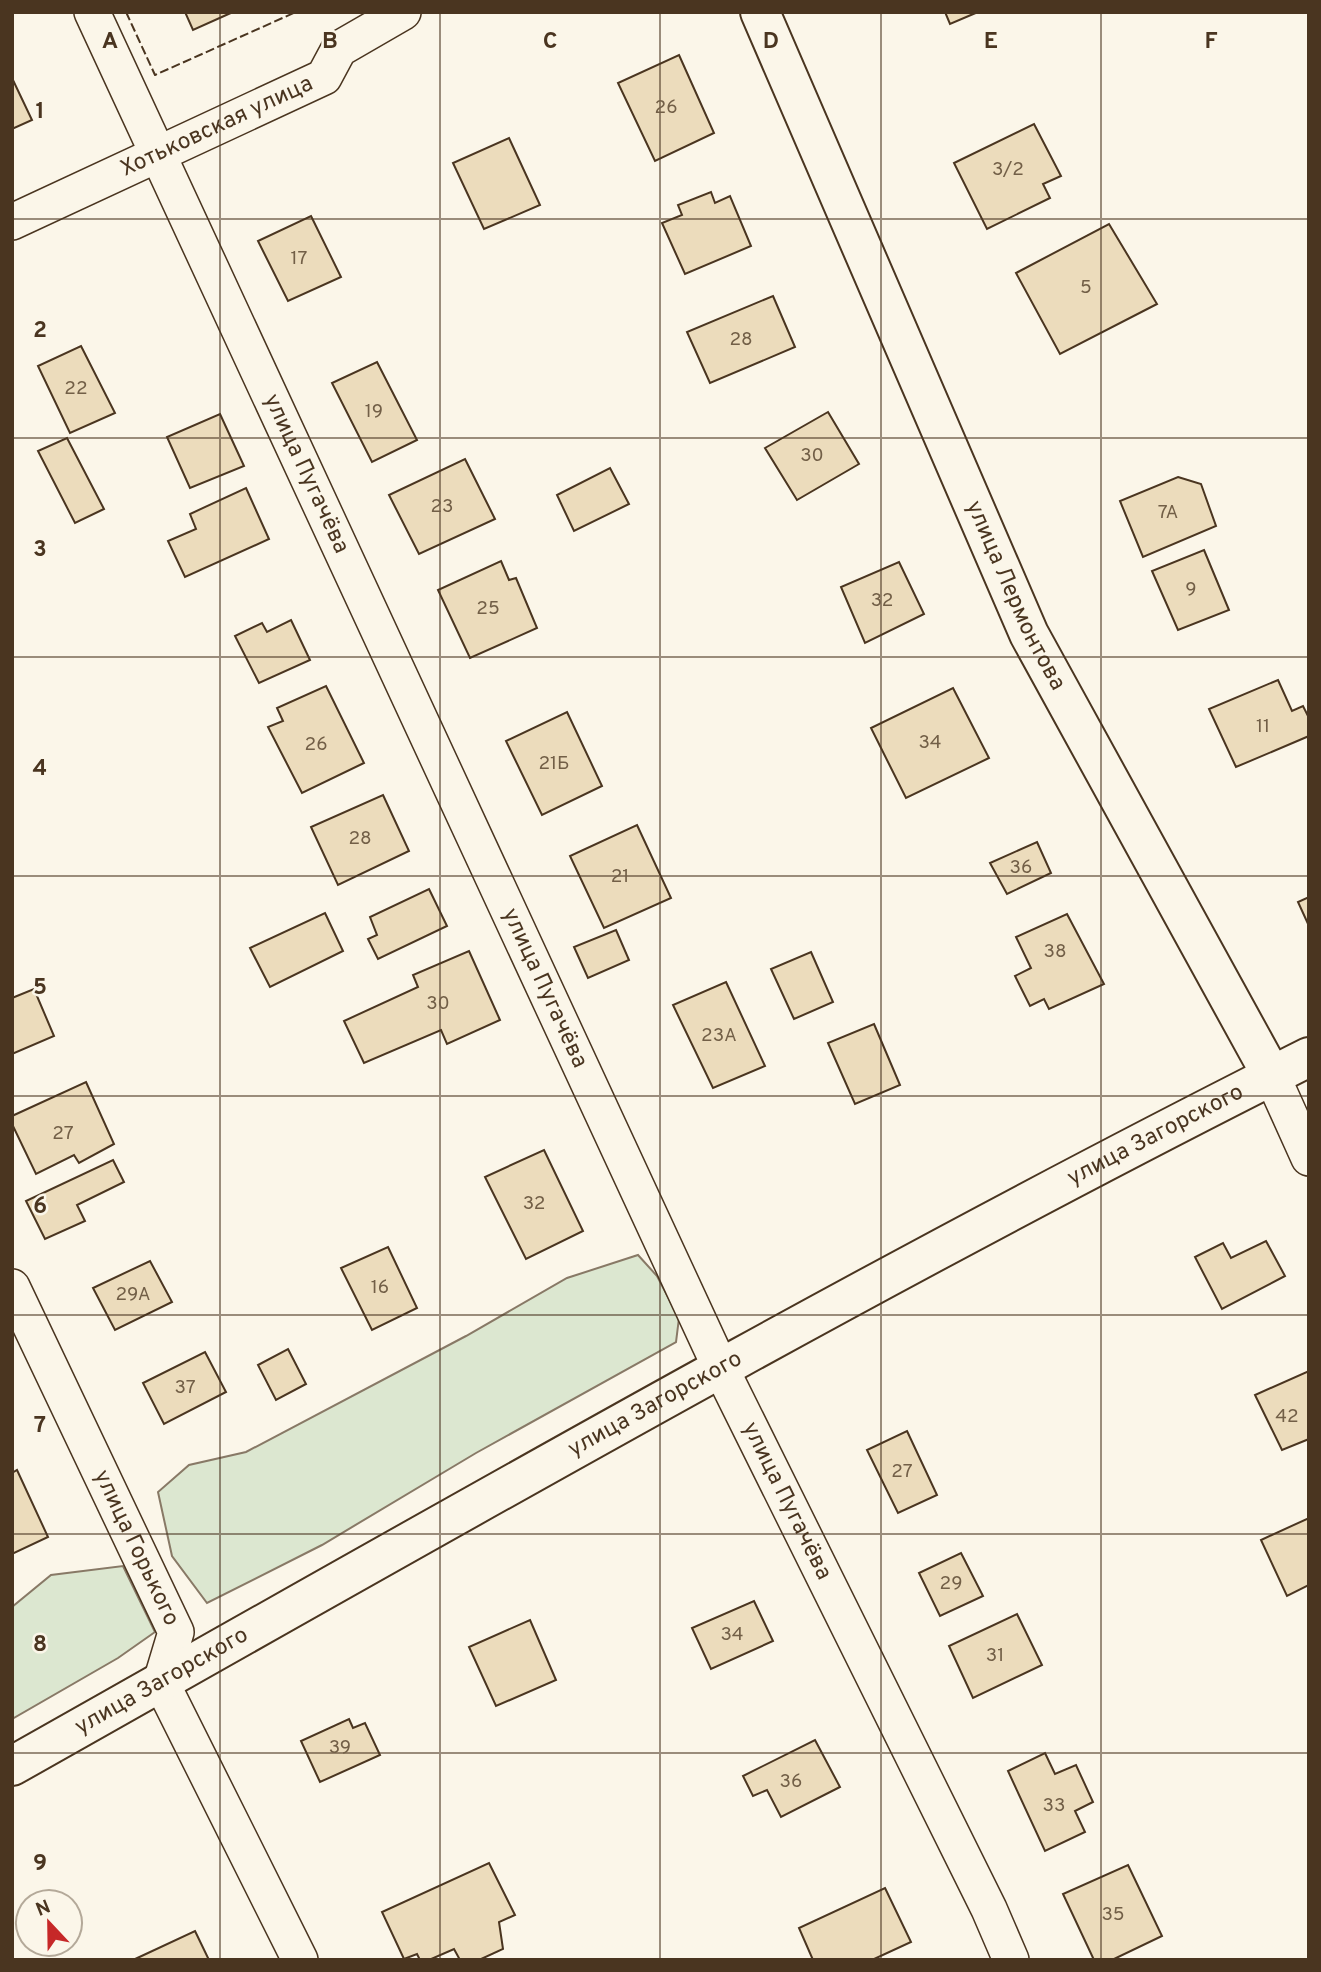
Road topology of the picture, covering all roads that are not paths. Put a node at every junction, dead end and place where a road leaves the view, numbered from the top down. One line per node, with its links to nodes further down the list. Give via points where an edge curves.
1 (92, 12): 4 (street, улица Пугачёва)
2 (404, 12): 4 (street, Хотьковская улица, via 339,49 324,77)
3 (760, 12): 7 (main road, улица Лермонтова, via 1029,634)
4 (160, 155): 5 (street, Хотьковская улица); 10 (street, улица Пугачёва)
5 (12, 222)
6 (1309, 1057): 7 (main road, улица Загорского)
7 (1272, 1076): 8 (street, улица Лермонтова); 10 (main road, улица Загорского)
8 (1309, 1158)
9 (12, 1287): 11 (street, улица Горького, via 176,1632)
10 (721, 1369): 11 (main road, улица Загорского); 14 (street, улица Пугачёва)
11 (161, 1682): 12 (main road, улица Загорского); 13 (street)
12 (12, 1766)
13 (300, 1960)
14 (1011, 1960)

